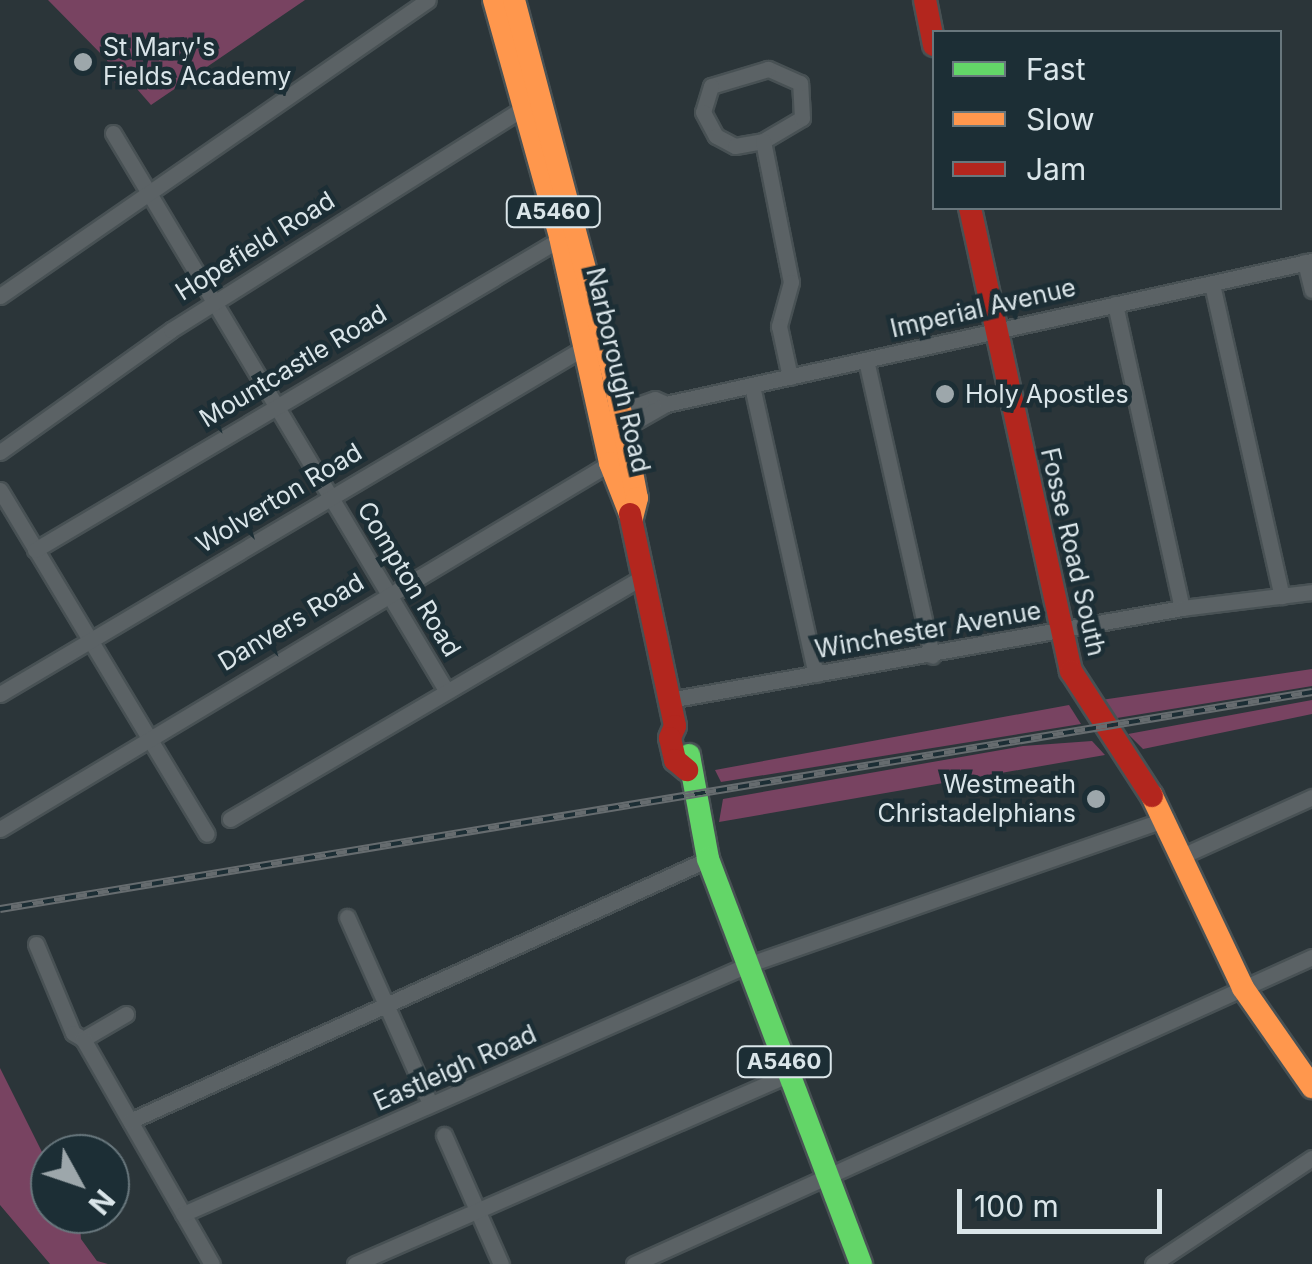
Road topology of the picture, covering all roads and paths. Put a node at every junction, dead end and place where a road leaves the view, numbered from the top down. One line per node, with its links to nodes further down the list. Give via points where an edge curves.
1 (428, 0): 9 (street)
2 (494, 0): 6 (main road, Narborough Road / A5460)
3 (514, 0): 6 (main road, Narborough Road / A5460)
4 (925, 0): 5 (main road)
5 (932, 35)
6 (533, 99): 11 (main road, Narborough Road / A5460); 16 (street, Hopefield Road)
7 (114, 133): 9 (street, Compton Road)
8 (763, 141): 8 (street, via 736,146 716,136 703,112 711,86 768,69 800,83 802,118); 21 (street, via 792,282 779,326)
9 (147, 188): 15 (street); 16 (street, Compton Road)
10 (970, 210): 18 (main road, Fosse Road South)
11 (570, 233): 19 (main road, Narborough Road / A5460); 23 (street, Mountcastle Road); 24 (main road, Narborough Road / A5460)
12 (1309, 262): 13 (street, Imperial Avenue); 14 (street)
13 (1212, 284): 17 (street, Imperial Avenue); 34 (street)
14 (1312, 290)
15 (0, 296)
16 (214, 302): 23 (street, Compton Road); 25 (street, Hopefield Road)
17 (1116, 304): 18 (street, Imperial Avenue); 35 (street)
18 (996, 330): 20 (street, Imperial Avenue); 36 (main road, Fosse Road South)
19 (585, 346): 24 (main road, Narborough Road / A5460); 28 (street, Wolverton Road)
20 (866, 360): 21 (street, Imperial Avenue); 38 (street)
21 (790, 377): 22 (street, Imperial Avenue)
22 (752, 386): 24 (street, Imperial Avenue, via 666,404 655,398); 39 (street)
23 (276, 405): 28 (street, Compton Road); 30 (street, Mountcastle Road)
24 (616, 421): 26 (main road, Narborough Road / A5460); 29 (main road, Narborough Road / A5460, via 637,498)
25 (0, 452)
26 (610, 463): 29 (main road, Narborough Road / A5460); 33 (street, Danvers Road)
27 (0, 490): 30 (street)
28 (330, 496): 33 (street, Compton Road); 37 (street, Wolverton Road)
29 (632, 518): 31 (main road, Narborough Road / A5460)
30 (34, 550): 37 (street)
31 (645, 576): 40 (street); 42 (main road, Narborough Road / A5460)
32 (1312, 592): 34 (street, Winchester Avenue)
33 (388, 593): 40 (street, Compton Road); 43 (street, Danvers Road)
34 (1282, 596): 35 (street, Winchester Avenue)
35 (1182, 608): 36 (street, Winchester Avenue)
36 (1062, 632): 38 (street, Winchester Avenue); 47 (main road, Fosse Road South, via 1086,702)
37 (91, 640): 41 (street, Wolverton Road); 43 (street)
38 (932, 656): 39 (street, Winchester Avenue)
39 (816, 674): 42 (street, Winchester Avenue)
40 (446, 690): 45 (street)
41 (0, 694)
42 (669, 700): 52 (main road, Narborough Road / A5460, via 675,726 685,732)
43 (149, 737): 49 (street, Danvers Road); 50 (street)
44 (1312, 797): 51 (street)
45 (246, 810): 46 (street); 48 (street)
46 (230, 819)
47 (1166, 819): 51 (main road, Fosse Road South); 56 (street, Eastleigh Road)
48 (256, 827)
49 (0, 829)
50 (206, 834)
51 (1182, 856): 57 (main road, Fosse Road South)
52 (708, 859): 56 (main road, Narborough Road / A5460); 58 (street)
53 (346, 916): 58 (street)
54 (36, 944): 60 (street, via 73,1033)
55 (1312, 957): 57 (street)
56 (747, 965): 61 (main road, Narborough Road / A5460); 63 (street, Eastleigh Road)
57 (1243, 988): 62 (main road, Fosse Road South); 67 (street)
58 (386, 1004): 63 (street); 64 (street)
59 (126, 1014): 60 (street)
60 (84, 1039): 64 (street)
61 (789, 1074): 67 (main road, Narborough Road / A5460); 68 (street)
62 (1312, 1087)
63 (430, 1103): 69 (street, Eastleigh Road)
64 (130, 1121): 69 (street)
65 (444, 1135): 68 (street)
66 (1312, 1158): 75 (street)
67 (829, 1178): 73 (street); 74 (main road, Narborough Road / A5460)
68 (476, 1210): 71 (street); 72 (street)
69 (183, 1214): 70 (street)
70 (212, 1264)
71 (356, 1264)
72 (500, 1264)
73 (634, 1264)
74 (861, 1264)
75 (1153, 1264)

